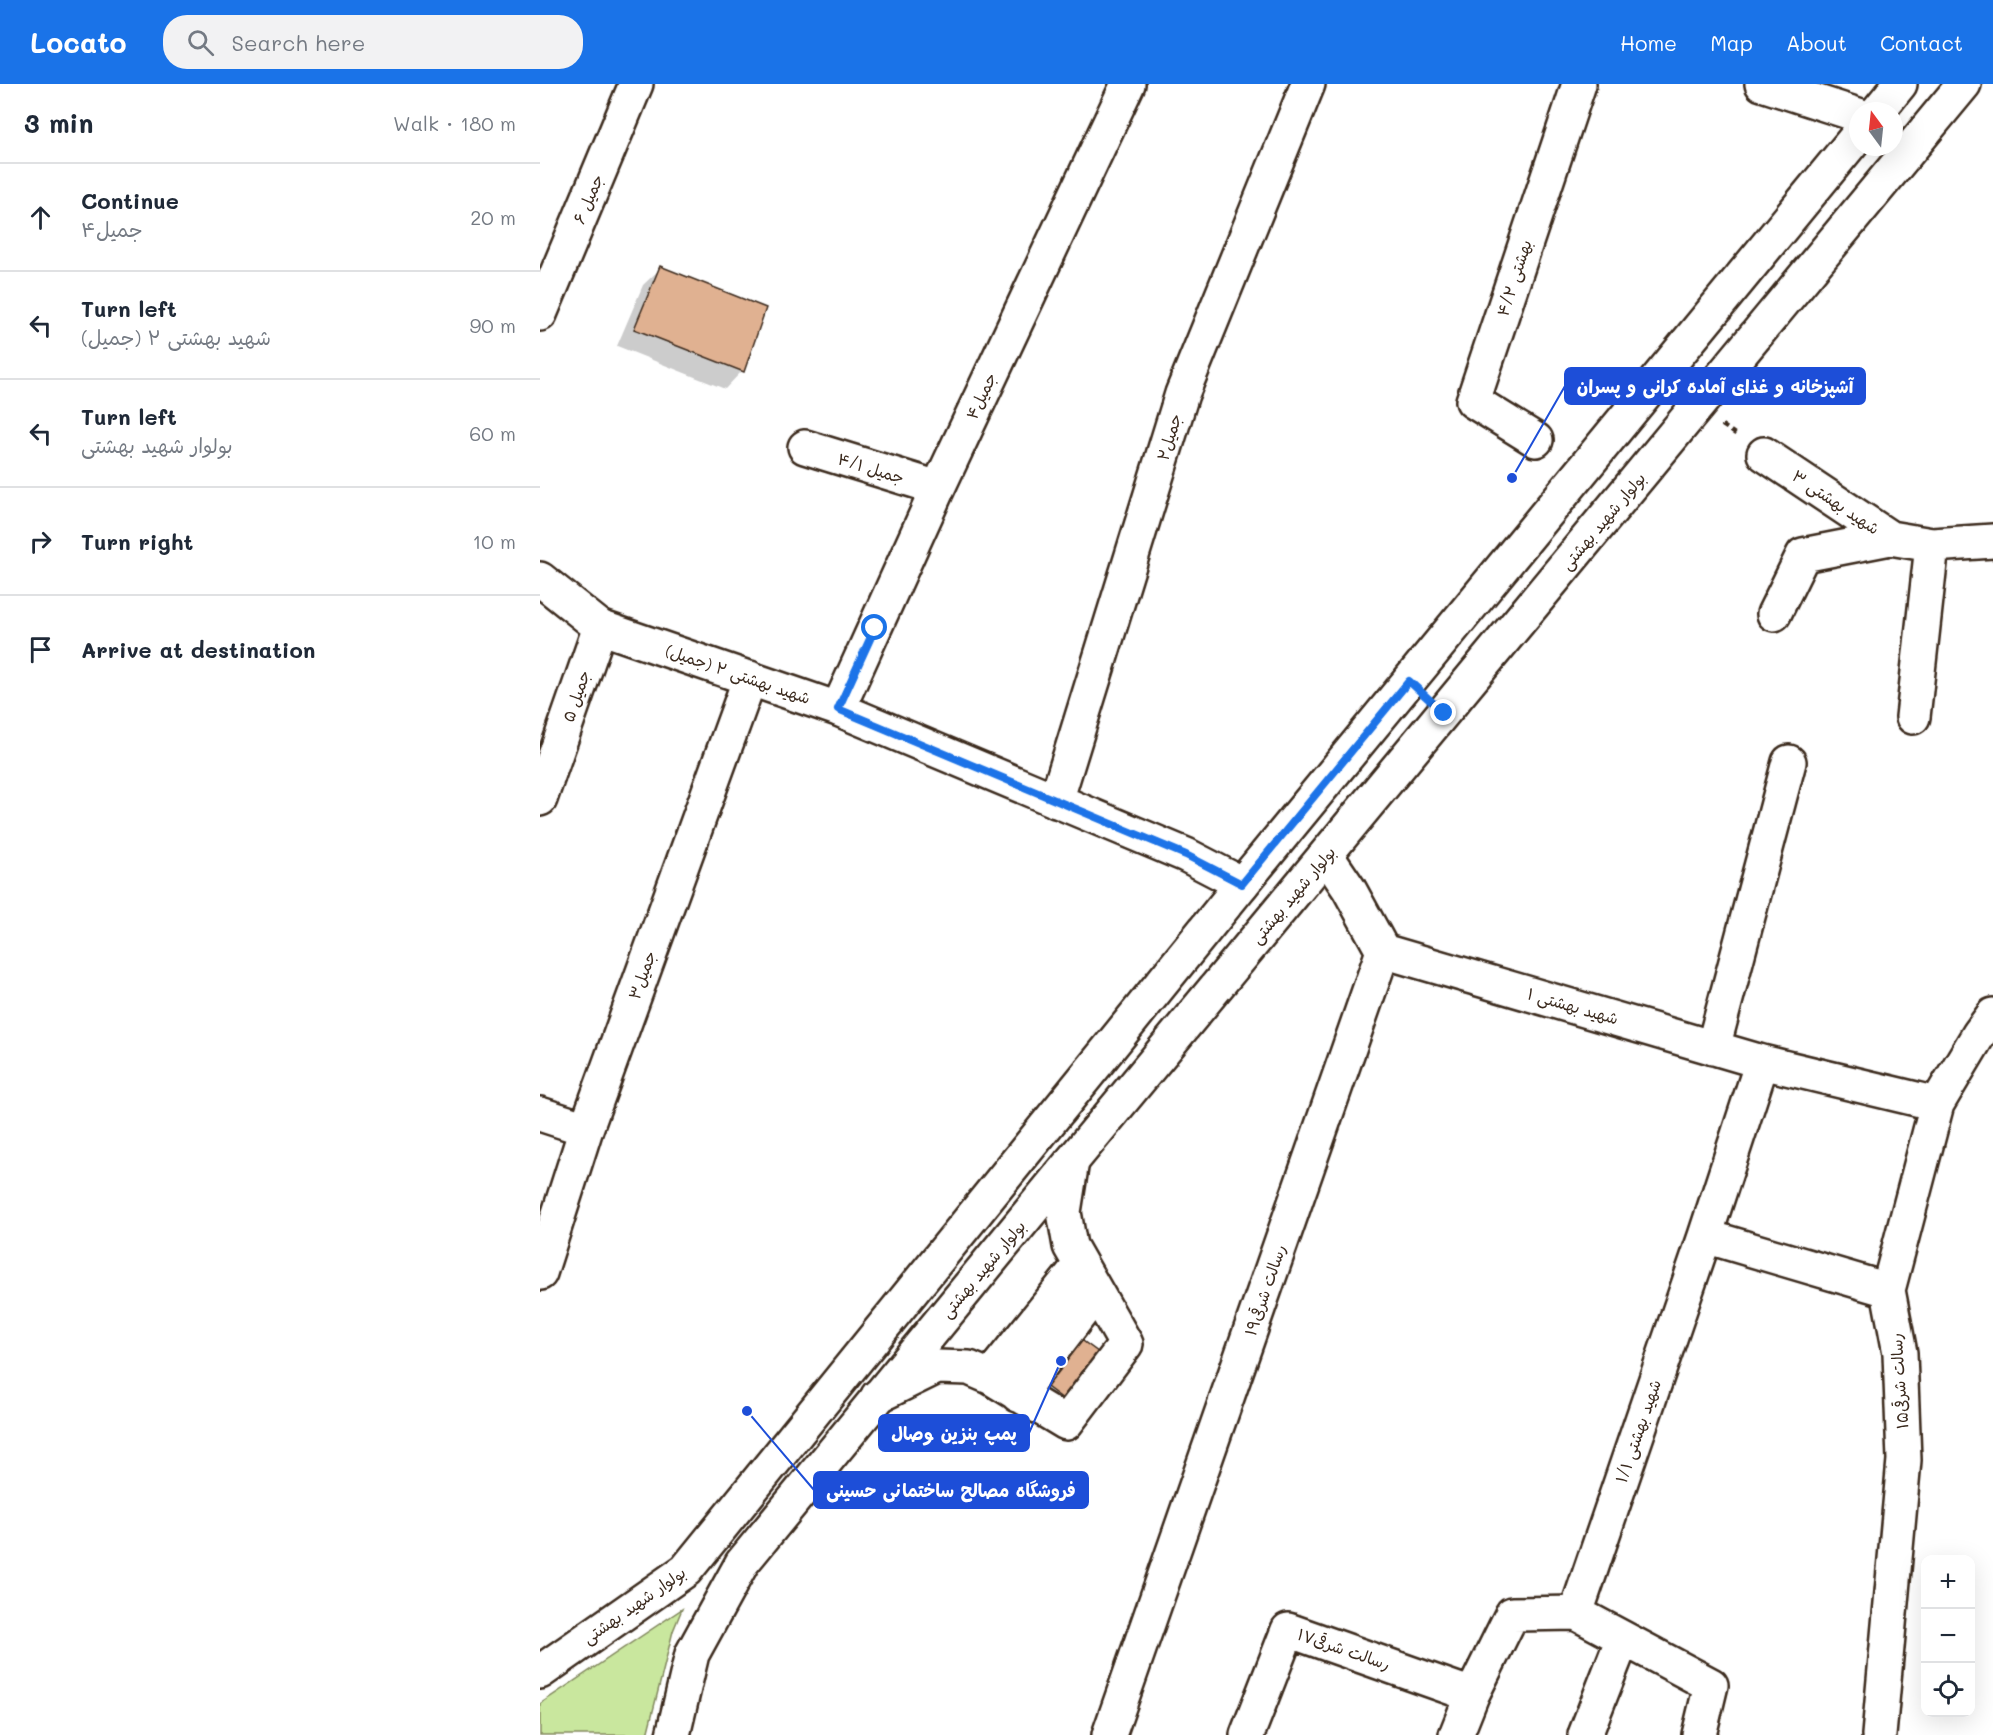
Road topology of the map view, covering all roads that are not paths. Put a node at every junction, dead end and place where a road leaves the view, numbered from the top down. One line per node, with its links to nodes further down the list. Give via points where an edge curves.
1 (636, 84): 11 (street, جمیل ۶)
2 (1128, 84): 15 (street, جمیل۴)
3 (1308, 84): 29 (street, جمیل۲, via 1182,394)
4 (1579, 84): 12 (street, بهشتی ۴/۲, via 1473,401)
5 (1762, 84): 9 (street)
6 (1900, 84): 8 (street)
7 (1964, 84): 25 (street, بولوار شهید بهشتی)
8 (1885, 102)
9 (1849, 112)
10 (1849, 146): 23 (street, بولوار شهید بهشتی)
11 (540, 314)
12 (1536, 440)
13 (805, 447): 15 (street, جمیل ۴/۱)
14 (1764, 454): 16 (street, شهید بهشتی ۳)
15 (938, 488): 24 (street, جمیل۴)
16 (1890, 538): 18 (street, شهید بهشتی ۳); 20 (street, via 1803,555)
17 (1993, 541): 18 (street, شهید بهشتی ۳)
18 (1932, 545): 26 (street)
19 (540, 579): 21 (street, شهید بهشتی ۲ (جمیل))
20 (1774, 614)
21 (600, 627): 22 (street, شهید بهشتی ۲ (جمیل)); 28 (street, جمیل ۵)
22 (750, 678): 24 (street, شهید بهشتی ۲ (جمیل)); 38 (street, جمیل۳)
23 (1409, 681): 25 (street); 31 (street, بولوار شهید بهشتی)
24 (838, 709): 29 (street, شهید بهشتی ۲ (جمیل))
25 (1444, 713): 30 (street, بولوار شهید بهشتی)
26 (1913, 717)
27 (1789, 762): 34 (street)
28 (540, 799)
29 (1056, 801): 31 (street, شهید بهشتی ۲ (جمیل), via 1186,855)
30 (1326, 855): 32 (street); 39 (street, بولوار شهید بهشتی)
31 (1242, 884): 46 (street, بولوار شهید بهشتی)
32 (1383, 951): 34 (street, شهید بهشتی ۱); 53 (street, رسالت شرقی۱۹)
33 (1993, 1014): 36 (street, رسالت شرقی۱۵)
34 (1713, 1048): 35 (street, شهید بهشتی ۱)
35 (1762, 1062): 36 (street); 40 (street, شهید بهشتی ۱/۱)
36 (1937, 1104): 42 (street, رسالت شرقی۱۵)
37 (540, 1114): 38 (street)
38 (586, 1129): 41 (street, جمیل۳)
39 (1072, 1161): 43 (street, via 1064,1212 1070,1246); 45 (street, بولوار شهید بهشتی)
40 (1705, 1236): 42 (street); 48 (street, شهید بهشتی ۱/۱)
41 (540, 1273)
42 (1888, 1290): 58 (street, رسالت شرقی۱۵, via 1900,1353 1904,1460)
43 (1102, 1303): 44 (street); 44 (street)
44 (1019, 1395): 45 (street, via 969,1368 937,1367)
45 (878, 1396): 47 (street, بولوار شهید بهشتی)
46 (713, 1538): 47 (street); 50 (street, بولوار شهید بهشتی, via 686,1570)
47 (742, 1563): 52 (street, بولوار شهید بهشتی, via 692,1654)
48 (1576, 1613): 49 (street); 51 (street, via 1512,1614)
49 (1623, 1638): 56 (street); 57 (street, via 1711,1685)
50 (540, 1672)
51 (1472, 1695): 54 (street, رسالت شرقی۱۷, via 1288,1630); 55 (street)
52 (673, 1735)
53 (1109, 1735)
54 (1247, 1735)
55 (1456, 1735)
56 (1585, 1735)
57 (1700, 1735)
58 (1879, 1735)

